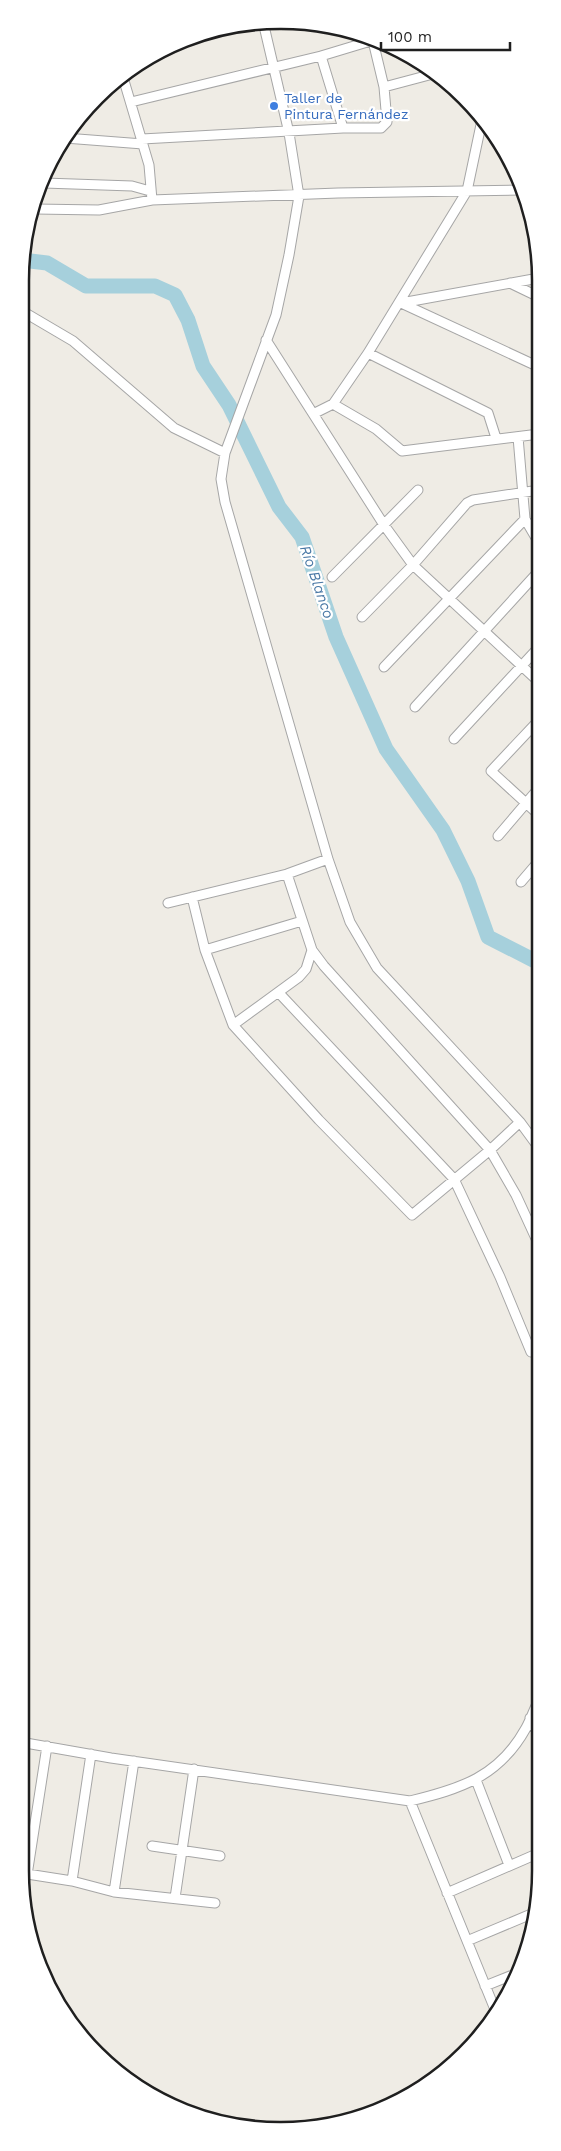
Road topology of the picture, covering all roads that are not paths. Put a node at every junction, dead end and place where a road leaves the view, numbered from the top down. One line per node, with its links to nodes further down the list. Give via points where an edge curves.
1 (265, 29): 5 (street)
2 (365, 44): 4 (street)
3 (375, 47): 8 (street)
4 (322, 56): 5 (street); 10 (street)
5 (274, 68): 9 (street); 12 (street)
6 (427, 76): 8 (street)
7 (125, 83): 9 (street)
8 (384, 87): 10 (street, via 387,122 381,128)
9 (131, 102): 14 (street)
10 (343, 128): 12 (street)
11 (482, 129): 17 (street)
12 (289, 133): 14 (street); 19 (street)
13 (73, 138): 14 (street)
14 (142, 142): 18 (street, via 149,165)
15 (48, 183): 18 (street, via 132,186)
16 (515, 190): 17 (street)
17 (467, 191): 19 (street); 24 (street)
18 (151, 196): 19 (street); 20 (street, via 99,210)
19 (298, 196): 26 (street, via 276,315)
20 (39, 209)
21 (532, 279): 22 (street)
22 (509, 283): 23 (street); 24 (street)
23 (532, 294)
24 (399, 302): 27 (street); 28 (street)
25 (29, 315): 34 (street, via 72,341 174,428)
26 (266, 340): 30 (street); 34 (street)
27 (368, 353): 29 (street); 33 (street, via 488,413)
28 (532, 364)
29 (333, 404): 30 (street); 33 (street, via 376,429 402,451)
30 (315, 413): 39 (street)
31 (532, 435): 32 (street)
32 (518, 437): 33 (street); 37 (street)
33 (496, 438)
34 (225, 453): 58 (street, via 221,479 225,502)
35 (418, 490): 39 (street)
36 (532, 491): 37 (street)
37 (522, 492): 38 (street); 41 (street, via 468,503)
38 (525, 519): 40 (street); 44 (street)
39 (384, 524): 41 (street); 42 (street)
40 (532, 531)
41 (413, 565): 44 (street); 45 (street)
42 (332, 577)
43 (532, 579): 46 (street)
44 (449, 599): 46 (street); 48 (street)
45 (362, 617)
46 (485, 632): 49 (street); 51 (street)
47 (532, 656): 49 (street)
48 (384, 667)
49 (522, 667): 50 (street); 53 (street)
50 (532, 676)
51 (416, 707)
52 (532, 727): 55 (street, via 491,771)
53 (454, 739)
54 (532, 796): 55 (street)
55 (526, 802): 56 (street); 57 (street)
56 (532, 808)
57 (498, 836)
58 (328, 859): 60 (street); 69 (street, via 350,922 377,968)
59 (532, 869): 61 (street)
60 (286, 874): 62 (street); 64 (street)
61 (521, 882)
62 (192, 897): 63 (street); 65 (street)
63 (168, 903)
64 (302, 921): 65 (street); 66 (street)
65 (205, 950): 68 (street)
66 (312, 950): 67 (street, via 306,969); 71 (street)
67 (279, 993): 68 (street); 72 (street)
68 (233, 1025): 72 (street, via 319,1120 412,1215)
69 (520, 1122): 70 (street); 71 (street)
70 (532, 1138)
71 (490, 1150): 72 (street); 73 (street)
72 (454, 1179): 74 (street)
73 (532, 1230)
74 (531, 1352)
75 (532, 1724): 81 (street, via 507,1754)
76 (29, 1743): 77 (street)
77 (47, 1746): 78 (street); 83 (street)
78 (91, 1754): 79 (street); 90 (street)
79 (134, 1761): 80 (street); 91 (street)
80 (194, 1769): 82 (street); 85 (street)
81 (476, 1780): 82 (street, via 453,1791); 88 (street)
82 (410, 1801): 92 (street)
83 (29, 1846)
84 (152, 1846): 85 (street)
85 (182, 1850): 86 (street); 93 (street)
86 (220, 1856)
87 (532, 1856): 88 (street)
88 (509, 1865): 92 (street)
89 (29, 1875): 90 (street)
90 (72, 1880): 91 (street)
91 (114, 1892): 93 (street)
92 (447, 1893): 96 (street)
93 (175, 1898): 94 (street)
94 (215, 1903)
95 (528, 1916): 96 (street)
96 (467, 1942): 98 (street)
97 (509, 1977): 98 (street)
98 (485, 1986): 99 (street)
99 (493, 2005)

